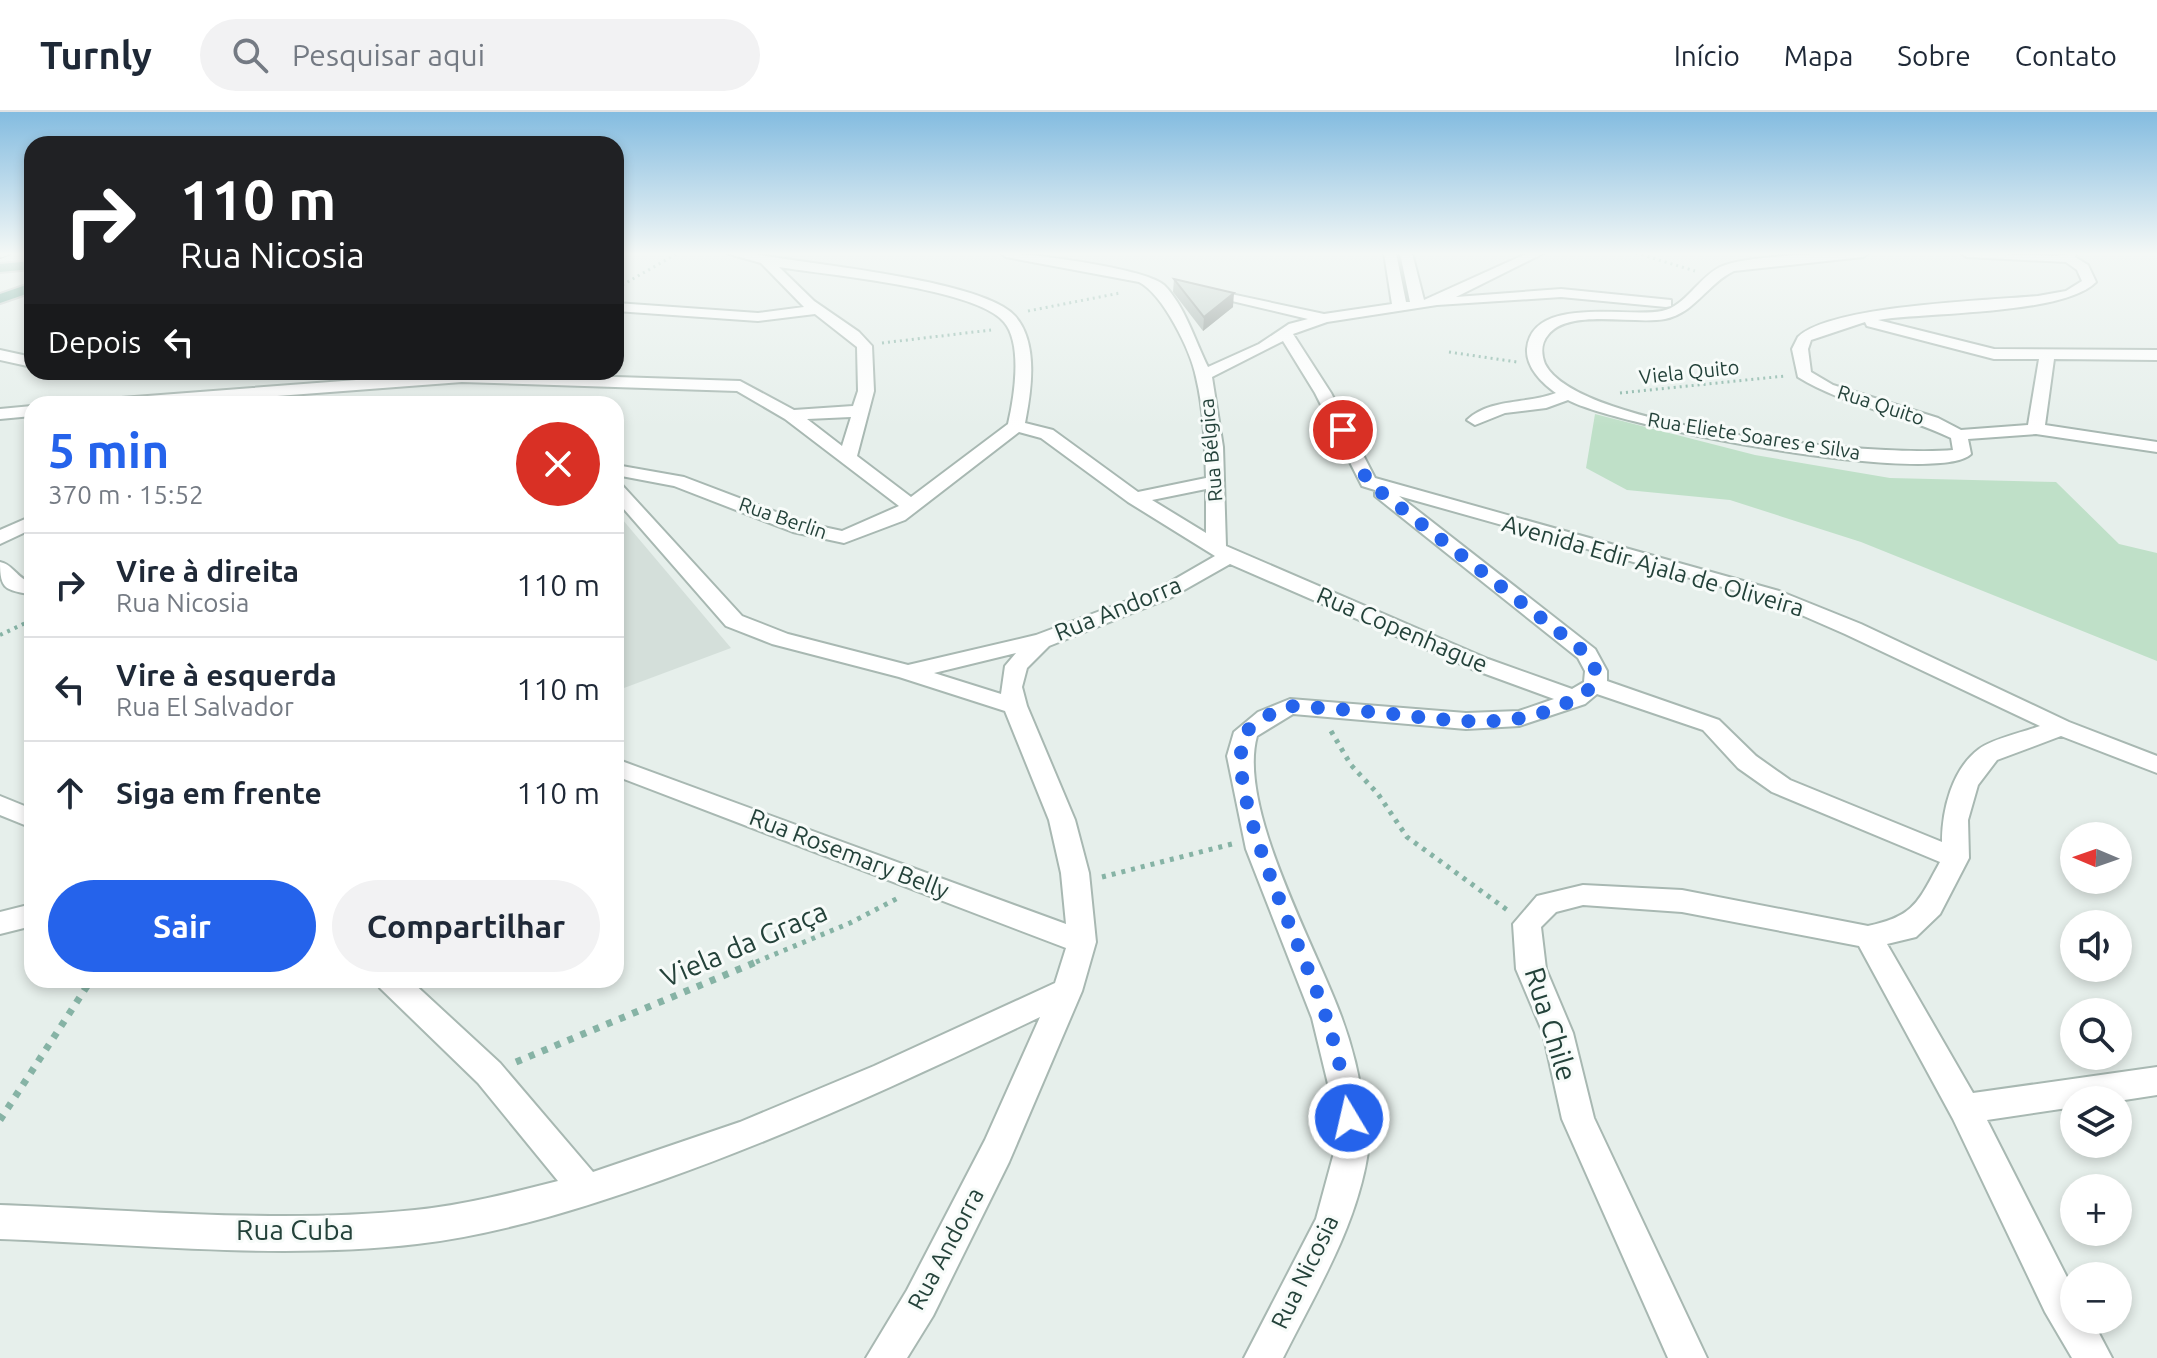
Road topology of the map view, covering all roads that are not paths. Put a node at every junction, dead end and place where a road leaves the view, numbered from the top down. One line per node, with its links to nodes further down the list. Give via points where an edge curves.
1 (675, 311): 2 (street, via 758,317)
2 (806, 311)
3 (818, 311): 24 (street, via 864,346)
4 (993, 311): 29 (street, via 1012,321 1023,359)
5 (1174, 311): 17 (street)
6 (1294, 311): 10 (street)
7 (1372, 311): 10 (street, Rua Bélgica)
8 (1673, 311): 23 (street, Rua Eliete Soares e Silva, via 1560,319 1541,333 1534,346 1538,365 1556,387)
9 (1932, 311): 11 (street)
10 (1326, 318): 12 (street, Rua Bélgica)
11 (1861, 320): 14 (street, via 1979,352); 31 (street, Rua Quito, via 1805,337 1800,349 1804,374 1827,388)
12 (1286, 334): 17 (street, Rua Bélgica); 36 (street)
13 (2157, 355): 14 (street)
14 (2047, 356): 30 (street)
15 (3, 357): 16 (street)
16 (24, 361)
17 (1204, 375): 35 (street, Rua Bélgica)
18 (411, 380): 20 (street)
19 (618, 380): 27 (street, via 740,386)
20 (310, 387): 21 (street); 22 (street)
21 (203, 396)
22 (292, 396)
23 (1572, 396): 28 (street, via 1502,409); 31 (street, Rua Eliete Soares e Silva, via 1666,425 1894,457 1962,454)
24 (861, 411): 27 (street); 33 (street)
25 (24, 412): 26 (street)
26 (0, 414)
27 (791, 415): 33 (street)
28 (1475, 420)
29 (1016, 426): 38 (street, via 1047,434); 39 (street, Rua Berlin)
30 (2036, 429): 31 (street); 32 (street)
31 (1959, 435)
32 (2157, 447)
33 (847, 459): 39 (street)
34 (624, 471): 39 (street, Rua Berlin, via 678,481 800,528 835,536 898,516)
35 (1215, 482): 38 (street); 42 (street, Rua Bélgica)
36 (1368, 482): 47 (street, via 1587,654 1596,671); 49 (street, Avenida Edir Ajala de Oliveira, via 1772,595)
37 (624, 498): 46 (street, via 734,621 780,639)
38 (1135, 498): 42 (street)
39 (909, 505)
40 (24, 526): 41 (street)
41 (0, 538)
42 (1222, 552): 45 (street, Rua Andorra, via 1163,594); 47 (street, Rua Copenhague, via 1480,664)
43 (0, 568): 44 (street, via 13,584)
44 (24, 587)
45 (1041, 641): 46 (street); 48 (street, Rua Andorra, via 1016,666 1011,687)
46 (907, 672): 48 (street)
47 (1586, 692): 54 (street, Rua Copenhague, via 1711,725 1747,762 1781,786); 66 (street, Rua Nicosia, via 1549,712 1501,722 1290,706 1246,732 1239,756 1257,838 1327,1018 1345,1088 1352,1149 1332,1224)
48 (1015, 706): 58 (street, Rua Andorra, via 1062,820)
49 (2061, 727): 50 (street, Avenida Edir Ajala de Oliveira); 54 (street, via 1988,754 1966,783 1955,820)
50 (2157, 765)
51 (624, 770): 58 (street, Rua Rosemary Belly)
52 (0, 805): 53 (street)
53 (24, 816)
54 (1956, 858): 57 (street, via 1930,906 1906,929)
55 (24, 917): 56 (street)
56 (0, 923)
57 (1868, 937): 62 (street); 67 (street, Rua Chile, via 1682,901 1583,895 1547,904 1527,924 1531,969 1558,1033 1578,1119)
58 (1082, 942): 60 (street, Rua Andorra)
59 (399, 988): 63 (street, via 489,1073)
60 (1067, 991): 63 (street, Rua Cuba, via 746,1135); 65 (street, Rua Andorra, via 997,1151 920,1303)
61 (2157, 1081): 62 (street)
62 (1965, 1109): 68 (street, via 2058,1299)
63 (587, 1190): 64 (street, Rua Cuba, via 414,1227 288,1233)
64 (0, 1222)
65 (885, 1358)
66 (1263, 1358)
67 (1688, 1358)
68 (2093, 1358)

